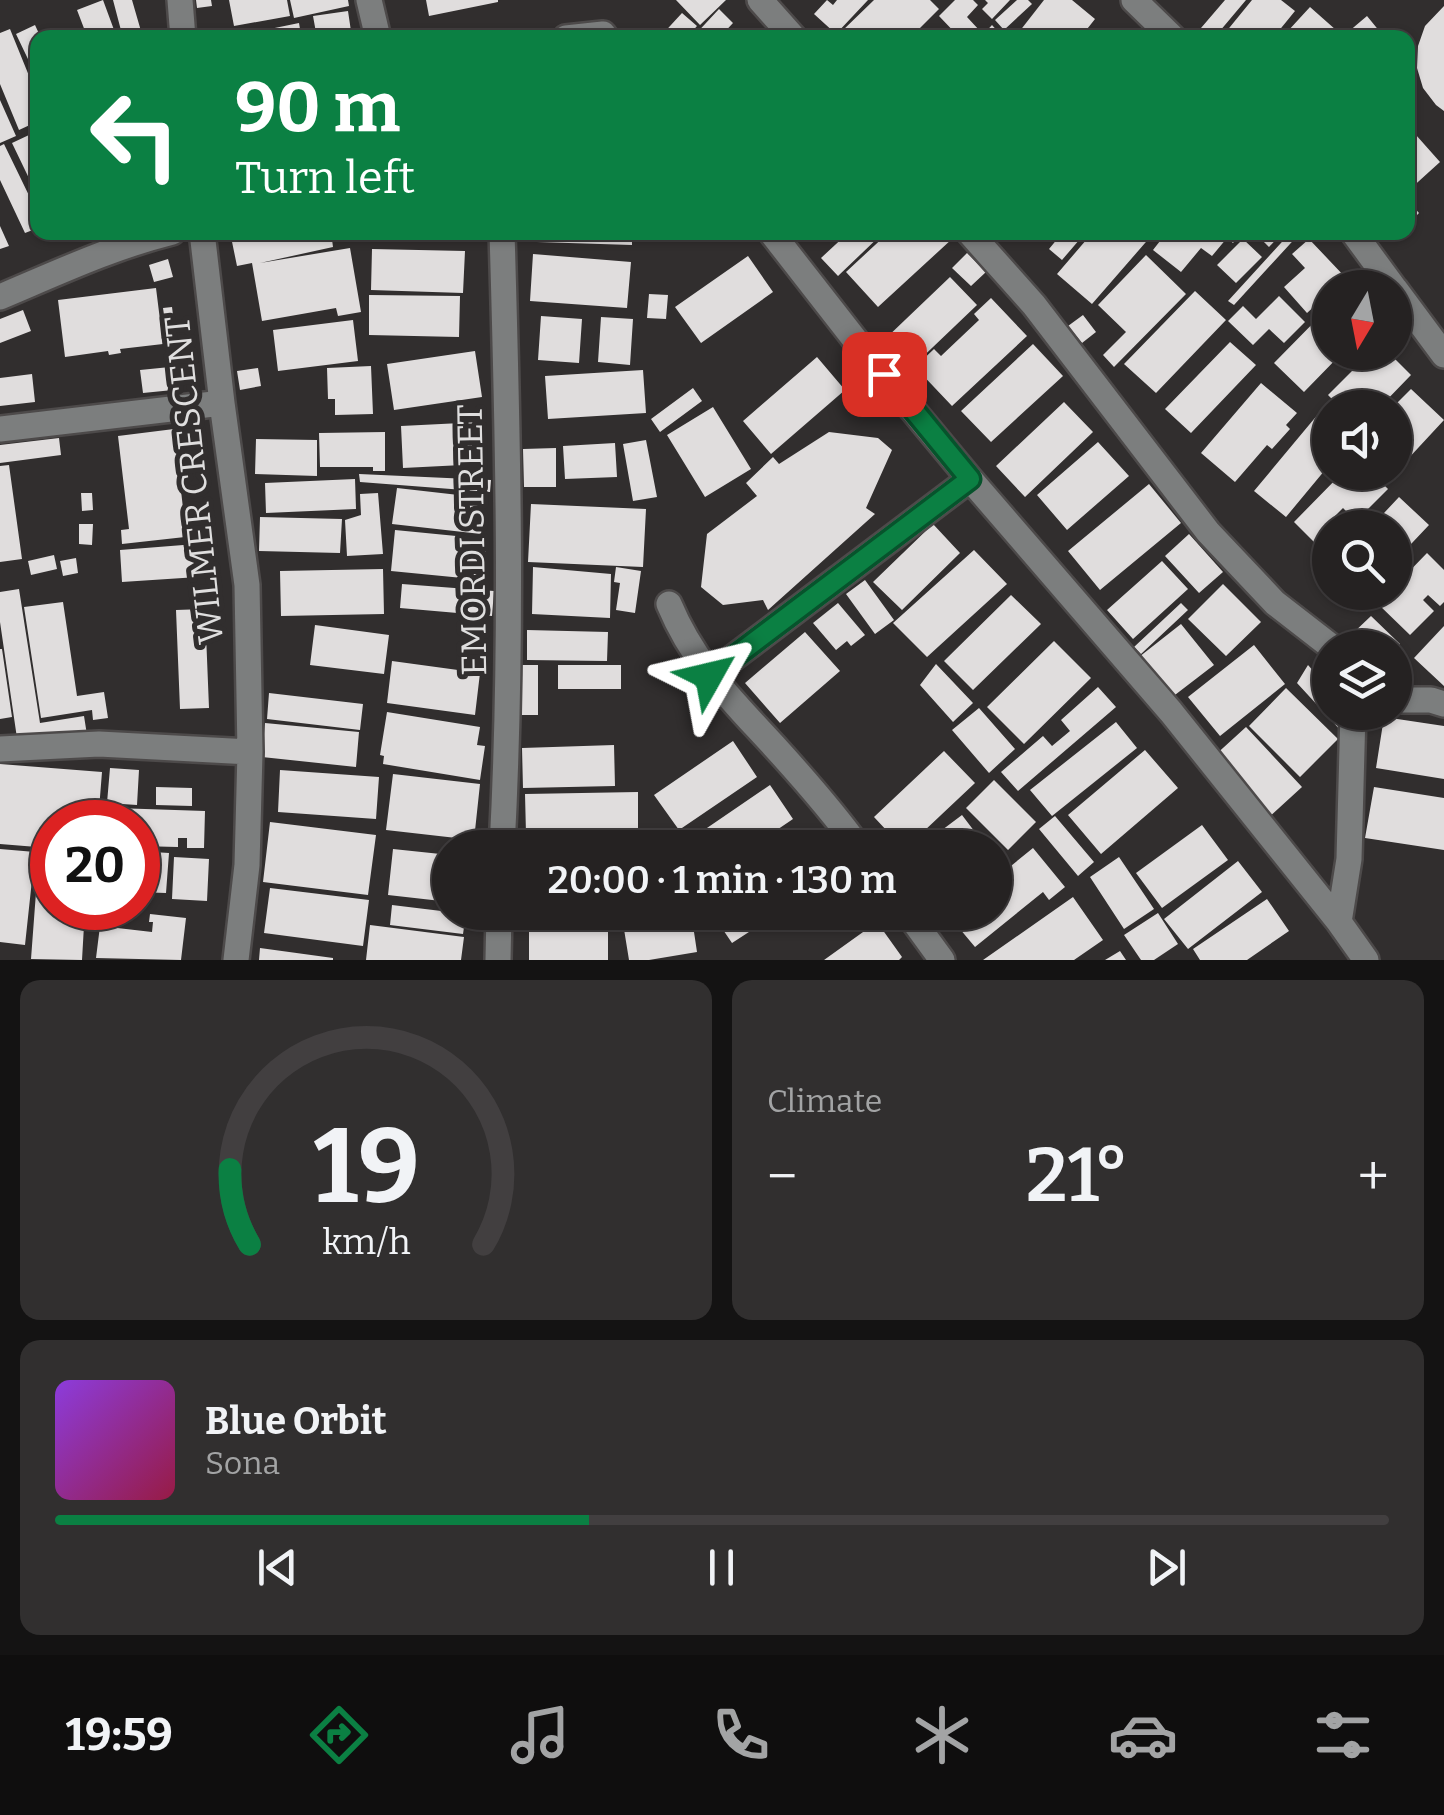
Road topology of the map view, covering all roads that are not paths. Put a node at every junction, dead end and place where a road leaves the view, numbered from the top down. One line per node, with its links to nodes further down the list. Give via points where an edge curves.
1 (180, 0): 5 (street)
2 (369, 0): 6 (street)
3 (760, 0): 7 (street)
4 (1134, 0): 8 (street)
5 (183, 30)
6 (376, 30)
7 (787, 30)
8 (1165, 30)
9 (140, 240): 16 (street)
10 (203, 240): 19 (street, WILMER CRESCENT)
11 (502, 240): 30 (street, EMORDI STREET, via 509,624)
12 (777, 240): 21 (street)
13 (976, 240): 23 (street, via 1208,532)
14 (1358, 240): 15 (street)
15 (1380, 270)
16 (0, 297)
17 (1412, 312): 18 (street)
18 (1444, 355)
19 (222, 404): 20 (street); 29 (street, WILMER CRESCENT, via 247,584)
20 (0, 429)
21 (970, 479): 24 (street); 32 (street, via 1171,712)
22 (669, 604): 24 (street)
23 (1312, 631)
24 (709, 676): 31 (street)
25 (1412, 700): 26 (street)
26 (1444, 704)
27 (1353, 730): 32 (street, via 1349,859)
28 (0, 750): 29 (street, via 99,744)
29 (250, 752): 35 (street, WILMER CRESCENT)
30 (503, 830)
31 (846, 830)
32 (1338, 922): 38 (street)
33 (499, 930): 36 (street)
34 (920, 930): 37 (street)
35 (236, 960)
36 (498, 960)
37 (942, 960)
38 (1366, 960)

